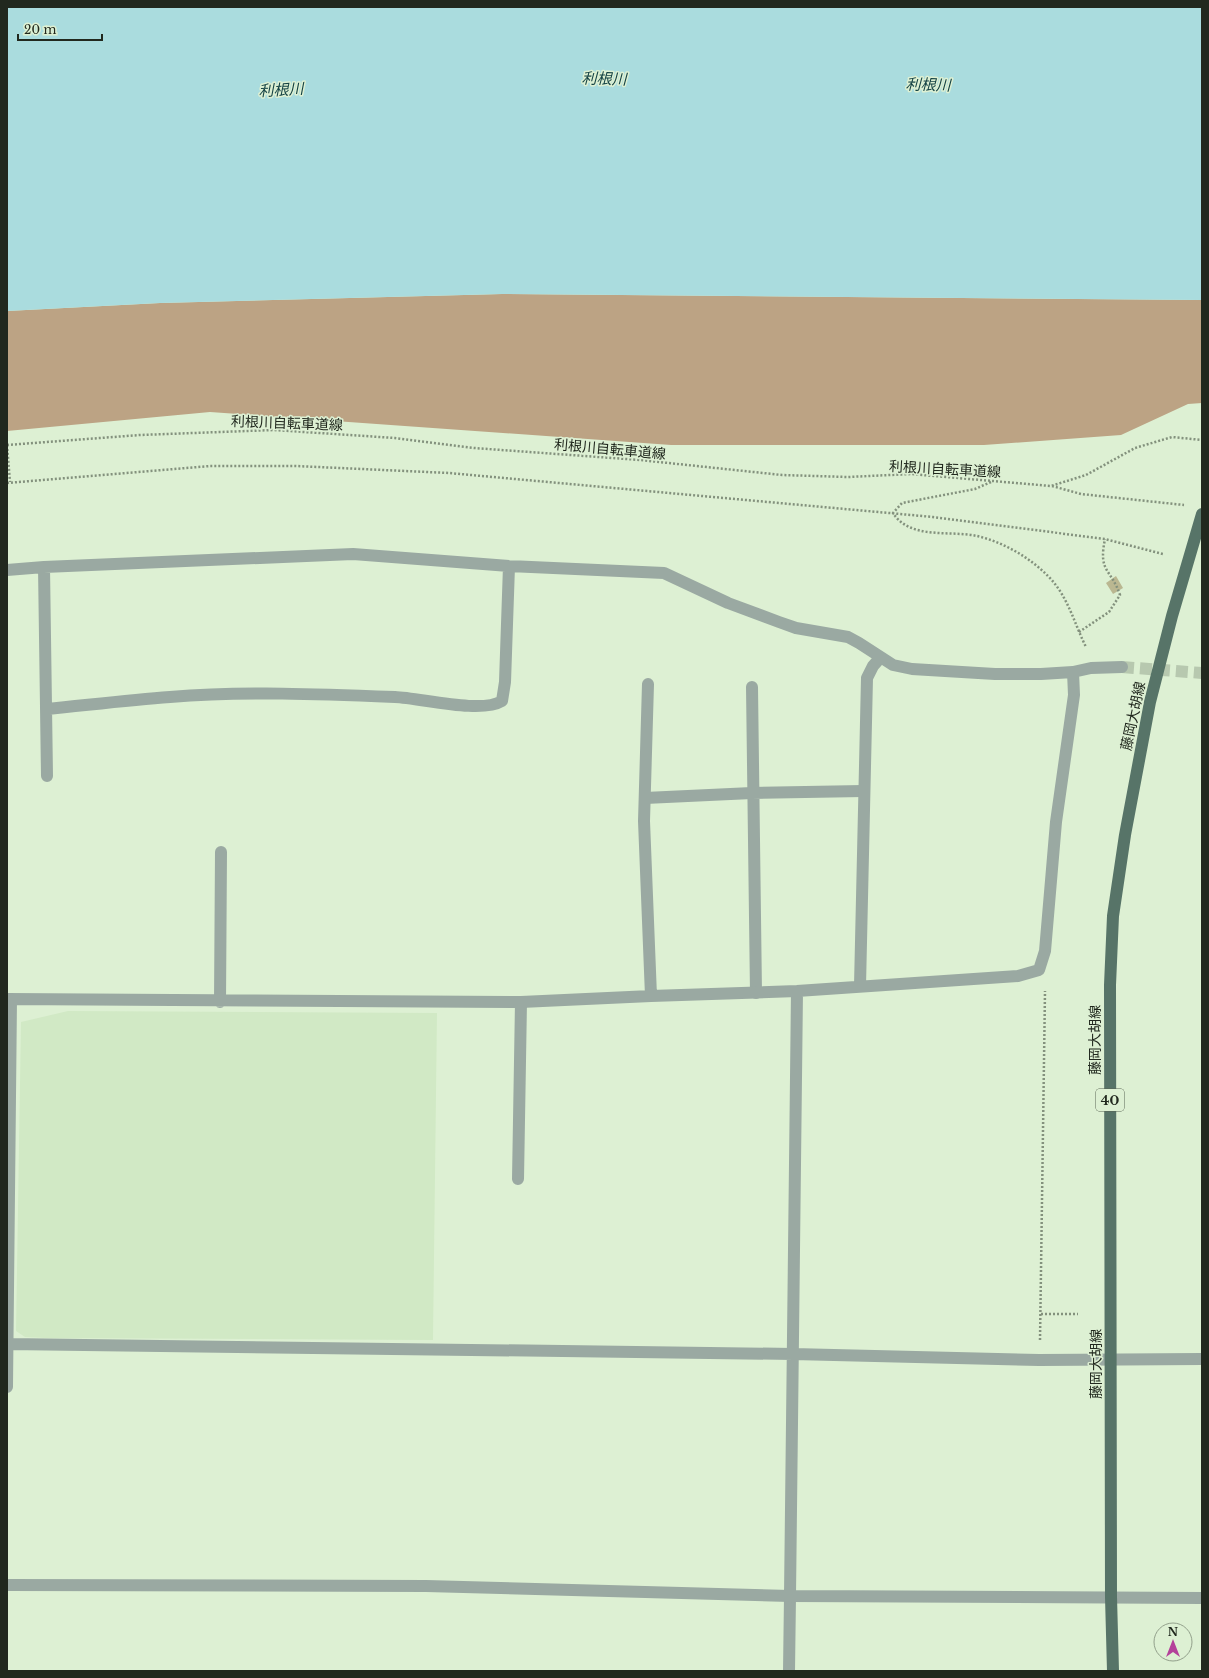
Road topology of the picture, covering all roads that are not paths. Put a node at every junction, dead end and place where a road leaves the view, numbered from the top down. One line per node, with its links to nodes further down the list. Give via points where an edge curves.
1 (1202, 514): 28 (main road, 藤岡大胡線 / 40, via 1150,702 1125,834 1113,916 1110,985)
2 (509, 566): 3 (street, via 353,554); 5 (street, via 664,573 728,603 796,628 848,637); 10 (street, via 505,682 502,701 495,705 452,705 397,697 330,694 244,694 171,697)
3 (44, 567): 4 (street); 10 (street)
4 (7, 570)
5 (880, 658): 7 (street, via 893,666 912,669 995,674); 12 (street, via 867,678)
6 (1122, 667): 7 (street, via 1091,668)
7 (1073, 672): 16 (street, via 1074,695 1056,822 1045,951 1039,970 1018,976)
8 (648, 684): 14 (street)
9 (752, 688): 13 (street)
10 (47, 709): 11 (street)
11 (47, 776)
12 (863, 791): 13 (street); 16 (street)
13 (752, 793): 14 (street); 18 (street)
14 (645, 798): 19 (street)
15 (221, 852): 21 (street)
16 (860, 986): 17 (street)
17 (797, 991): 18 (street); 26 (street)
18 (756, 993): 19 (street)
19 (651, 996): 22 (street)
20 (9, 999): 21 (street); 24 (street)
21 (220, 1002): 22 (street)
22 (520, 1002): 23 (street)
23 (518, 1179)
24 (8, 1267): 25 (street)
25 (8, 1344): 26 (street); 29 (street)
26 (793, 1354): 28 (street); 31 (street)
27 (1202, 1359): 28 (street)
28 (1111, 1360): 32 (main road, 藤岡大胡線 / 40)
29 (7, 1387)
30 (7, 1585): 31 (street, via 426,1586)
31 (790, 1596): 32 (street); 34 (street)
32 (1111, 1597): 33 (street); 35 (main road, 藤岡大胡線 / 40)
33 (1202, 1598)
34 (788, 1671)
35 (1113, 1671)

